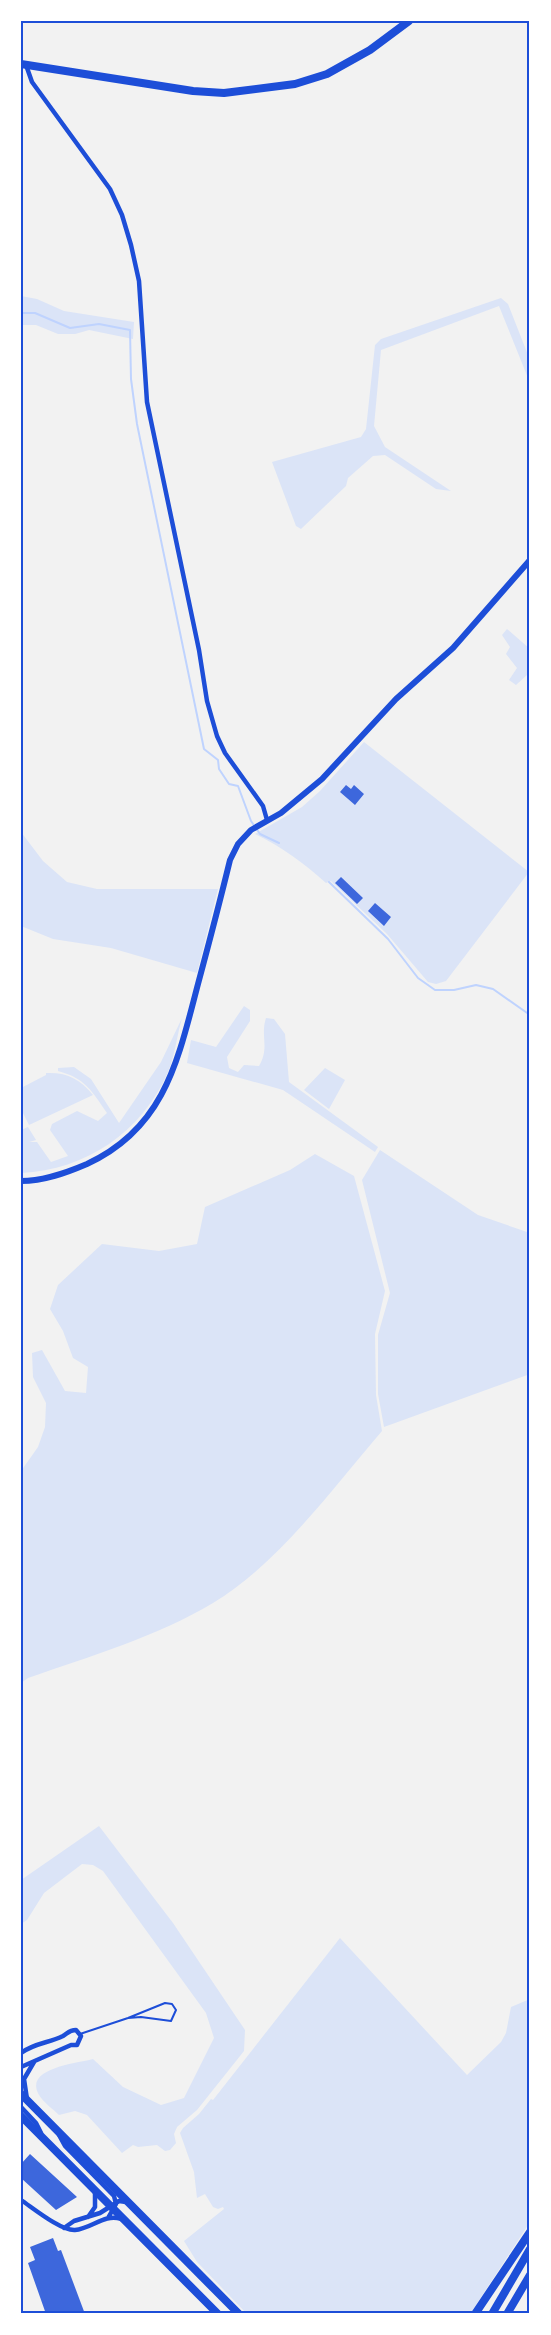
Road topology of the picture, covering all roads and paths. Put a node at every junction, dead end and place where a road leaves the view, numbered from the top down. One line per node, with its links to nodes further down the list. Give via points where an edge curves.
1 (409, 21): 2 (main road, via 370,50 327,74 295,84 224,93)
2 (24, 64): 4 (street, via 32,82 110,189 128,235 139,281 147,402 207,701 221,745 263,806)
3 (530, 560): 4 (street, via 453,648 396,699 322,779)
4 (267, 820): 5 (street, via 238,844 230,860 181,1051 165,1091 149,1115 112,1150 64,1174)
5 (21, 1181)
6 (128, 2018): 6 (lane, via 165,2003 176,2010 171,2021); 8 (lane)
7 (66, 2034): 8 (street, via 73,2030); 9 (street); 10 (street)
8 (80, 2034): 9 (street, via 79,2043)
9 (71, 2045): 11 (street)
10 (21, 2053)
11 (34, 2062): 12 (street); 14 (street, via 24,2079)
12 (21, 2067)
13 (21, 2094): 14 (main road)
14 (28, 2102): 17 (main road)
15 (21, 2108): 18 (street)
16 (21, 2116): 18 (main road)
17 (56, 2130): 21 (main road); 22 (street, via 65,2146 114,2196)
18 (45, 2140): 19 (main road)
19 (95, 2191): 22 (main road); 23 (street, via 95,2207)
20 (21, 2200): 26 (street)
21 (129, 2203): 22 (street, via 119,2200); 31 (main road)
22 (113, 2206): 23 (street); 24 (street); 25 (main road)
23 (88, 2217): 26 (street)
24 (108, 2218): 25 (street); 26 (street, via 75,2230)
25 (125, 2221): 30 (main road)
26 (64, 2228)
27 (530, 2232): 32 (main road)
28 (530, 2249): 33 (main road)
29 (530, 2275): 34 (main road)
30 (218, 2314)
31 (239, 2314)
32 (475, 2314)
33 (492, 2314)
34 (507, 2314)

